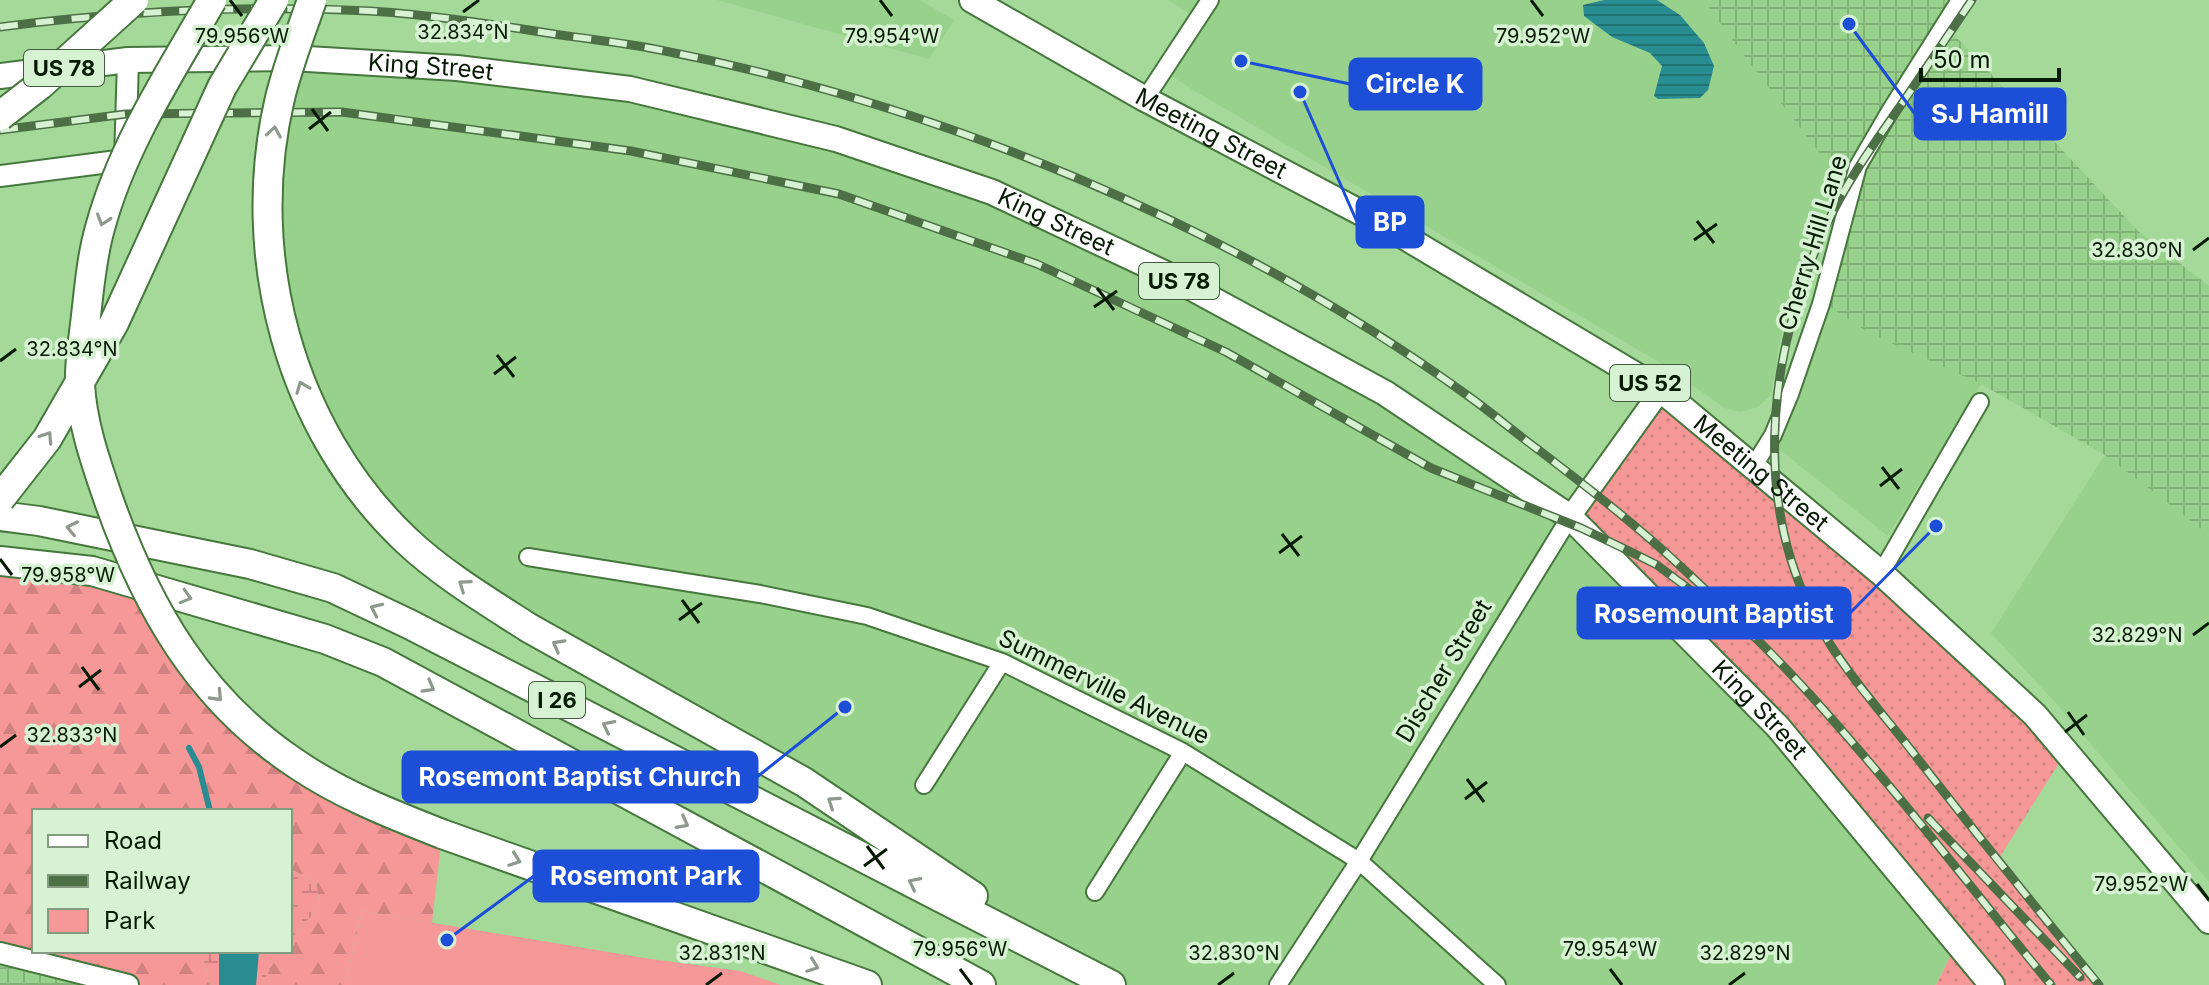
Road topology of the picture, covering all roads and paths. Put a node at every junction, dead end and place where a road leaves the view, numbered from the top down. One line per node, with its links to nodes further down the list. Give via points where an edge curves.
1 (134, 0): 11 (highway, bridge)
2 (212, 0): 31 (highway, one-way to 31, bridge, via 148,109 100,227 80,382 85,425 114,515 157,615 182,654 253,731 365,804)
3 (274, 0): 16 (highway, one-way to 3, bridge, via 47,439 114,323 222,87)
4 (312, 0): 29 (highway, one-way to 4, bridge, via 804,782 529,628 461,584 370,503 319,426 296,372 274,287 270,161 280,98)
5 (972, 0): 10 (main road, Meeting Street / US 52)
6 (1210, 0): 10 (street)
7 (1960, 0): 15 (street, Cherry Hill Lane, via 1858,166 1796,379)
8 (128, 60): 9 (main road, King Street / US 78); 12 (street, via 125,160); 18 (main road, King Street / US 78, via 291,58 457,68 630,89 836,139 992,192 1166,274 1385,393)
9 (0, 76)
10 (1145, 99): 13 (main road, Meeting Street / US 52, via 1388,227)
11 (0, 116)
12 (0, 176)
13 (1661, 390): 15 (main road, Meeting Street / US 52); 18 (street, Discher Street)
14 (1980, 402): 21 (street)
15 (1753, 467): 21 (main road, Meeting Street / US 52)
16 (0, 499)
17 (0, 516): 29 (highway, I 26, one-way to 17, via 333,588 250,564)
18 (1570, 517): 25 (street, Discher Street); 36 (main road, King Street / US 78, via 1778,727)
19 (528, 557): 22 (street, Summerville Avenue, via 867,616)
20 (0, 561): 32 (highway, I 26, one-way to 32, via 92,571 311,635 383,662)
21 (1881, 573): 27 (main road, Meeting Street / US 52, via 2035,715)
22 (1002, 662): 23 (street, Summerville Avenue); 24 (street)
23 (1183, 752): 25 (street, Summerville Avenue); 26 (street)
24 (924, 785)
25 (1359, 861): 34 (street, Discher Street); 35 (street, Summerville Avenue)
26 (1095, 892)
27 (2209, 921)
28 (0, 953): 30 (street)
29 (1084, 970): 33 (highway, I 26)
30 (128, 985)
31 (867, 985)
32 (981, 985)
33 (1111, 985)
34 (1278, 985)
35 (1497, 985)
36 (1992, 985)

